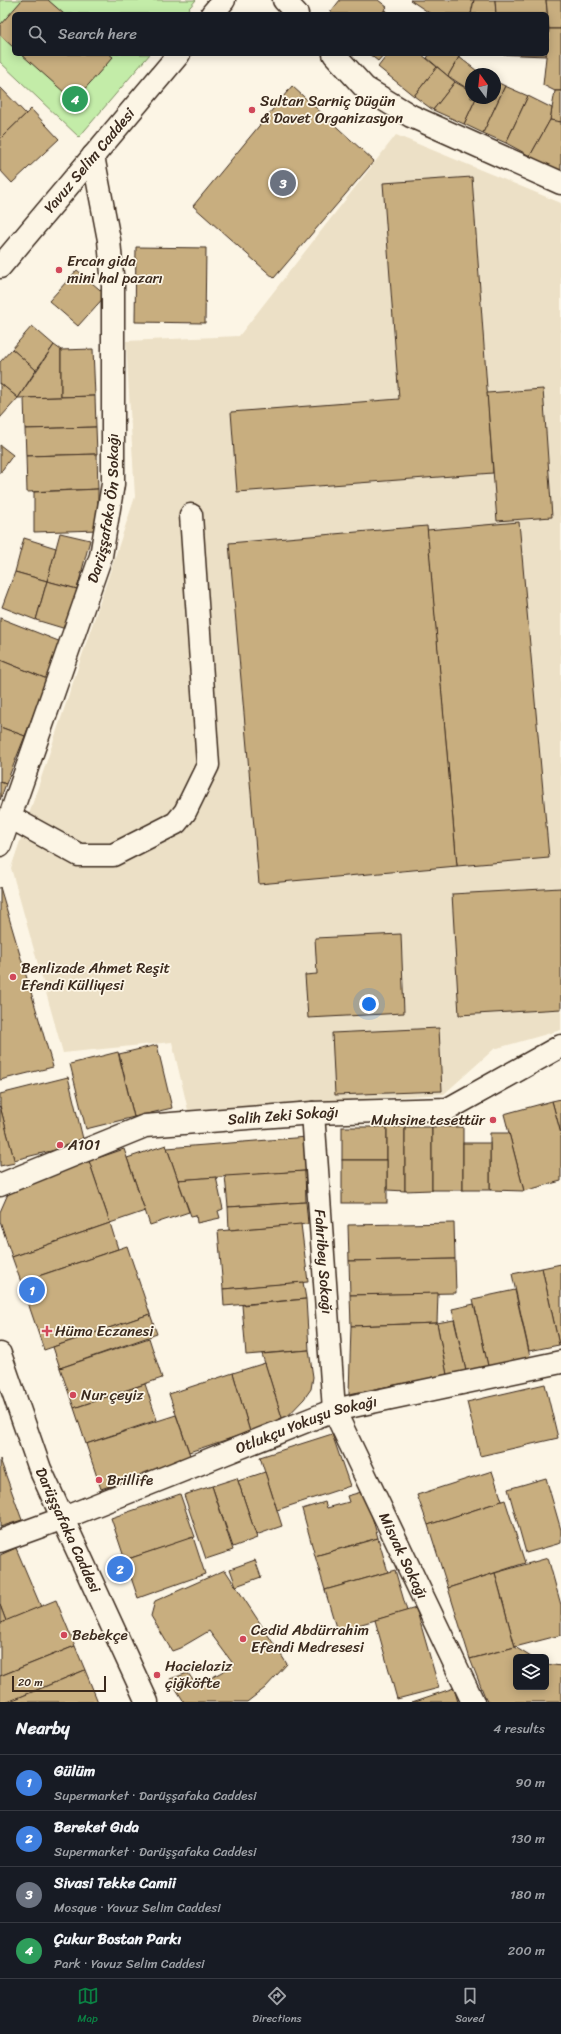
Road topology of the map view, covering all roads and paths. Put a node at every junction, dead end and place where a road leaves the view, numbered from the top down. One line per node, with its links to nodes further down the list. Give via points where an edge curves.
1 (224, 0): 3 (street)
2 (284, 0): 4 (street)
3 (214, 12)
4 (295, 12)
5 (177, 56): 7 (street, Yavuz Selim Caddesi)
6 (336, 56): 8 (street, via 365,88 411,116)
7 (94, 156): 9 (street, Yavuz Selim Caddesi); 11 (street, Darüşşafaka Ön Sokağı, via 109,240 113,286 113,484 101,556)
8 (561, 183)
9 (0, 267)
10 (191, 516): 11 (street, via 208,765 185,812 176,823 113,855 79,855)
11 (10, 817): 12 (street, Darüşşafaka Ön Sokağı)
12 (0, 844)
13 (561, 1046): 14 (street, Salih Zeki Sokağı, via 448,1109)
14 (313, 1112): 15 (street, Salih Zeki Sokağı, via 145,1126); 18 (street, Fahribey Sokağı)
15 (0, 1185)
16 (0, 1354): 19 (street, Darüşşafaka Caddesi, via 40,1469)
17 (561, 1362): 18 (street, Otlukçu Yokuşu Sokağı)
18 (334, 1410): 19 (street, Otlukçu Yokuşu Sokağı); 22 (street, Misvak Sokağı)
19 (61, 1519): 20 (street, Otlukçu Yokuşu Sokağı); 21 (street, Darüşşafaka Caddesi)
20 (0, 1541)
21 (147, 1702)
22 (473, 1702)

